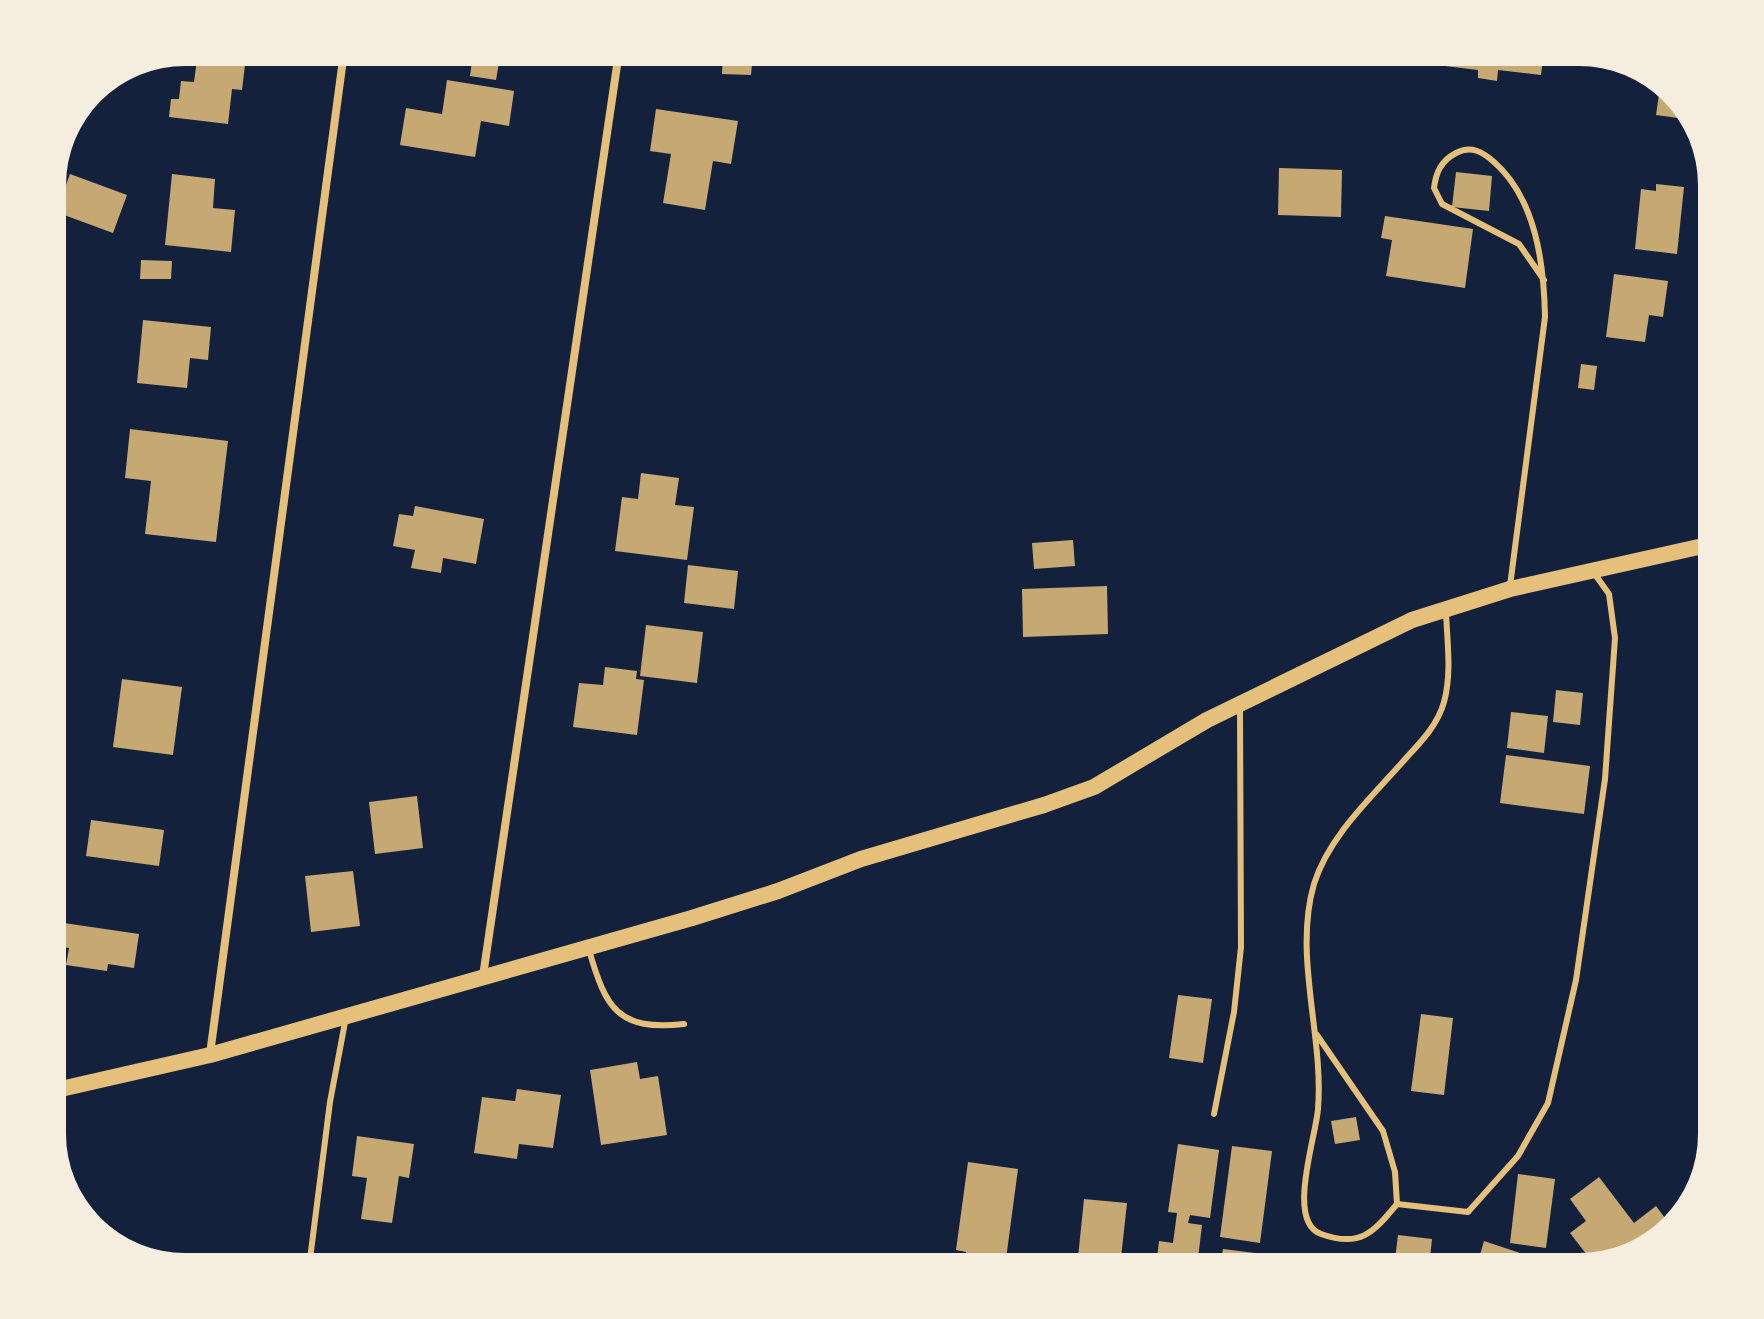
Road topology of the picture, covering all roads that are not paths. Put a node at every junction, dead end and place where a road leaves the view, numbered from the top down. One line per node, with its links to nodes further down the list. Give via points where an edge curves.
1 (342, 66): 14 (street)
2 (617, 66): 10 (street)
3 (1544, 280): 3 (lane, via 1530,219 1509,176 1484,153 1471,149 1441,164 1434,188 1442,204 1519,244); 6 (lane, via 1545,317)
4 (1698, 547): 5 (main road)
5 (1591, 569): 6 (main road); 17 (lane, via 1609,594 1615,638 1605,779 1576,980 1548,1103 1518,1156 1468,1212)
6 (1510, 589): 7 (main road)
7 (1446, 608): 8 (main road); 13 (lane, via 1444,704 1432,729 1328,854 1314,885 1308,962)
8 (1239, 704): 9 (main road, via 1094,787); 16 (lane, via 1241,947)
9 (588, 947): 10 (main road); 12 (lane, via 606,997 623,1019 657,1027)
10 (483, 977): 11 (main road)
11 (346, 1017): 14 (main road); 18 (lane)
12 (684, 1024)
13 (1317, 1035): 17 (lane, via 1383,1131 1395,1172); 17 (lane, via 1318,1108 1303,1185 1305,1218 1316,1233 1341,1240 1373,1233)
14 (210, 1055): 15 (main road)
15 (66, 1088)
16 (1214, 1114)
17 (1397, 1204)
18 (311, 1253)

